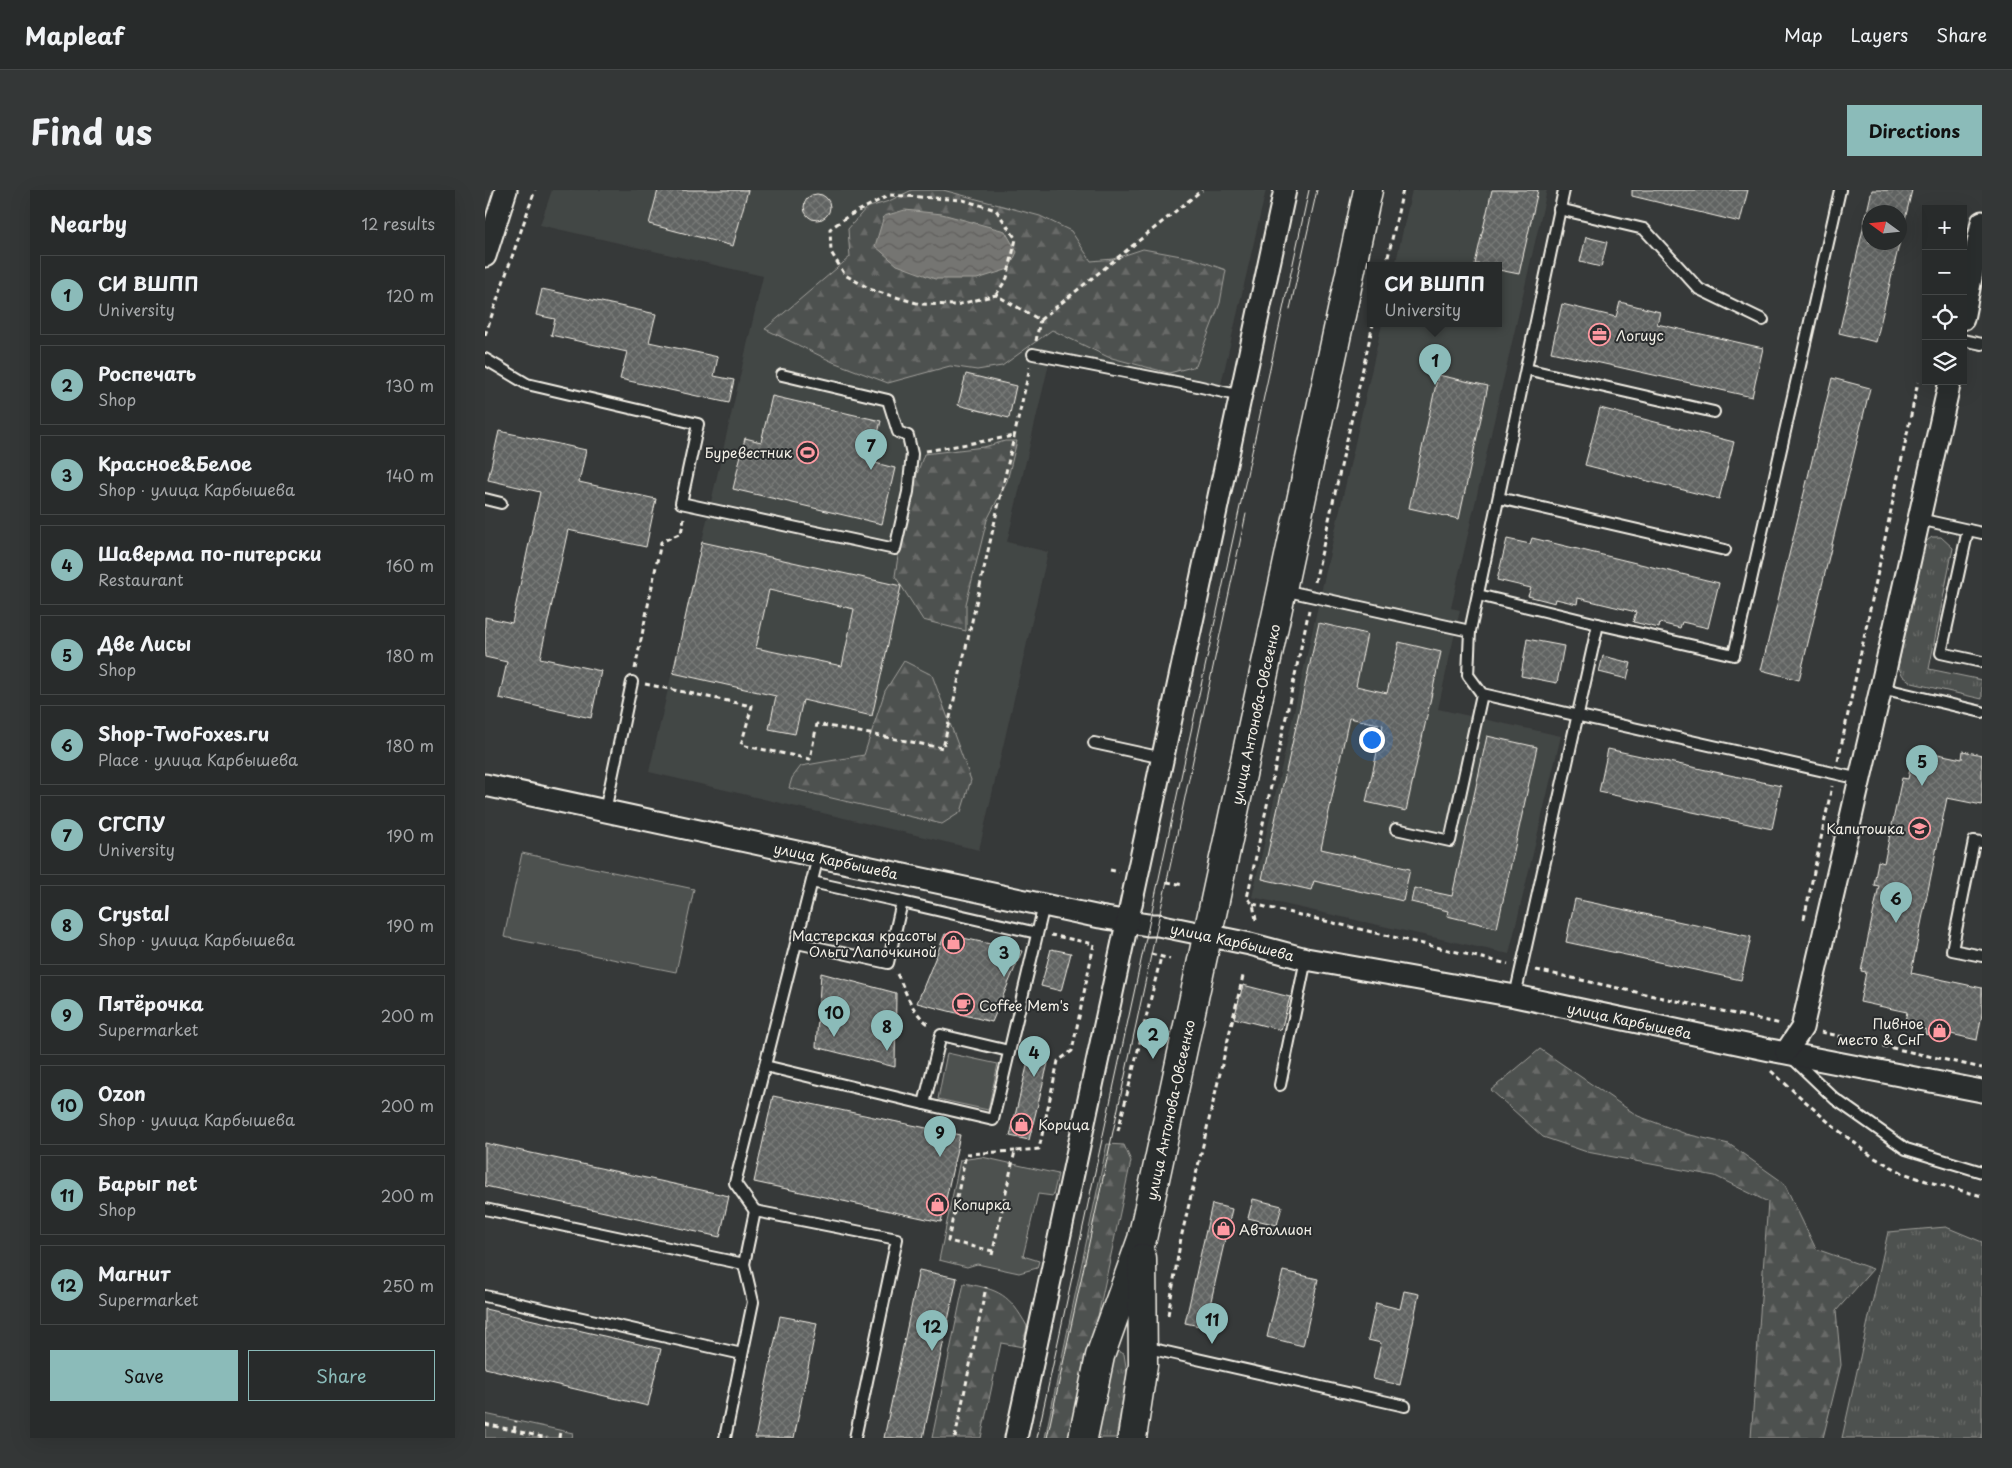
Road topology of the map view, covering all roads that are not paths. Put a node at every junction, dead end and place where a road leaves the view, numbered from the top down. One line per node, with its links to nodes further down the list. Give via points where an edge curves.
1 (506, 190): 8 (street)
2 (1285, 190): 18 (street)
3 (1368, 190): 27 (main road, улица Антонова-Овсеенко)
4 (1563, 190): 6 (lane)
5 (1840, 190): 29 (lane, via 1735,655)
6 (1559, 209): 10 (lane, via 1644,229 1699,289); 15 (lane)
7 (1982, 222): 9 (street)
8 (485, 256)
9 (1967, 299)
10 (1763, 320)
11 (1967, 341): 12 (lane)
12 (1982, 344)
13 (1033, 354): 18 (lane)
14 (485, 359): 16 (lane, via 527,384 698,424 681,503 895,549 908,492 912,454 907,436 898,432 888,400)
15 (1526, 369): 19 (lane); 20 (lane)
16 (783, 375)
17 (1949, 385): 23 (street)
18 (1241, 396): 38 (street)
19 (1714, 412)
20 (1499, 498): 26 (lane); 28 (lane)
21 (485, 499): 22 (lane)
22 (501, 503)
23 (1919, 519): 24 (lane); 33 (street)
24 (1968, 530): 25 (lane); 31 (lane, via 1941,653)
25 (1982, 533)
26 (1725, 550)
27 (1283, 590): 30 (lane); 50 (main road, улица Антонова-Овсеенко)
28 (1478, 595): 29 (lane); 30 (lane)
29 (1598, 624): 36 (lane)
30 (1470, 631): 34 (lane, via 1468,675)
31 (1982, 662)
32 (632, 682): 41 (lane)
33 (1881, 688): 35 (lane); 39 (street)
34 (1482, 694): 36 (lane); 42 (lane, via 1451,841)
35 (1982, 712)
36 (1577, 716): 39 (lane); 54 (lane)
37 (1094, 743): 38 (lane)
38 (1163, 758): 48 (street)
39 (1859, 779): 56 (street, via 1802,1028)
40 (485, 785): 41 (street, улица Карбышева)
41 (605, 811): 44 (street, улица Карбышева)
42 (1396, 829)
43 (1982, 842): 52 (lane, via 1974,841 1952,950)
44 (818, 857): 45 (lane); 47 (street, улица Карбышева)
45 (812, 882): 46 (lane); 51 (lane)
46 (902, 902): 49 (lane); 51 (lane, via 888,964)
47 (1044, 905): 48 (street, улица Карбышева); 49 (lane)
48 (1128, 922): 50 (street, улица Карбышева); 72 (street)
49 (1037, 932): 55 (lane)
50 (1207, 936): 53 (street, улица Карбышева); 64 (main road, улица Антонова-Овсеенко)
51 (797, 942): 57 (lane)
52 (1982, 956)
53 (1307, 959): 54 (street, улица Карбышева); 58 (lane)
54 (1515, 996): 56 (street, улица Карбышева)
55 (1009, 1051): 60 (lane, via 941,1035); 60 (lane, via 993,1120)
56 (1786, 1052): 59 (street, улица Карбышева); 61 (lane, via 1835,1100 1906,1149)
57 (765, 1066): 60 (lane); 63 (lane, via 735,1183)
58 (1280, 1085)
59 (1982, 1090)
60 (924, 1104)
61 (1982, 1172)
62 (485, 1209): 65 (lane)
63 (755, 1211): 65 (lane); 71 (lane, via 897,1239)
64 (1142, 1239): 67 (main road, улица Антонова-Овсеенко); 73 (main road, улица Антонова-Овсеенко, via 1100,1356)
65 (744, 1264): 68 (lane, via 753,1302)
66 (485, 1296): 68 (lane)
67 (1153, 1349): 69 (lane); 74 (main road, улица Антонова-Овсеенко, via 1143,1365)
68 (742, 1354): 70 (lane)
69 (1405, 1406)
70 (725, 1438)
71 (855, 1438)
72 (1016, 1438)
73 (1083, 1438)
74 (1131, 1438)

